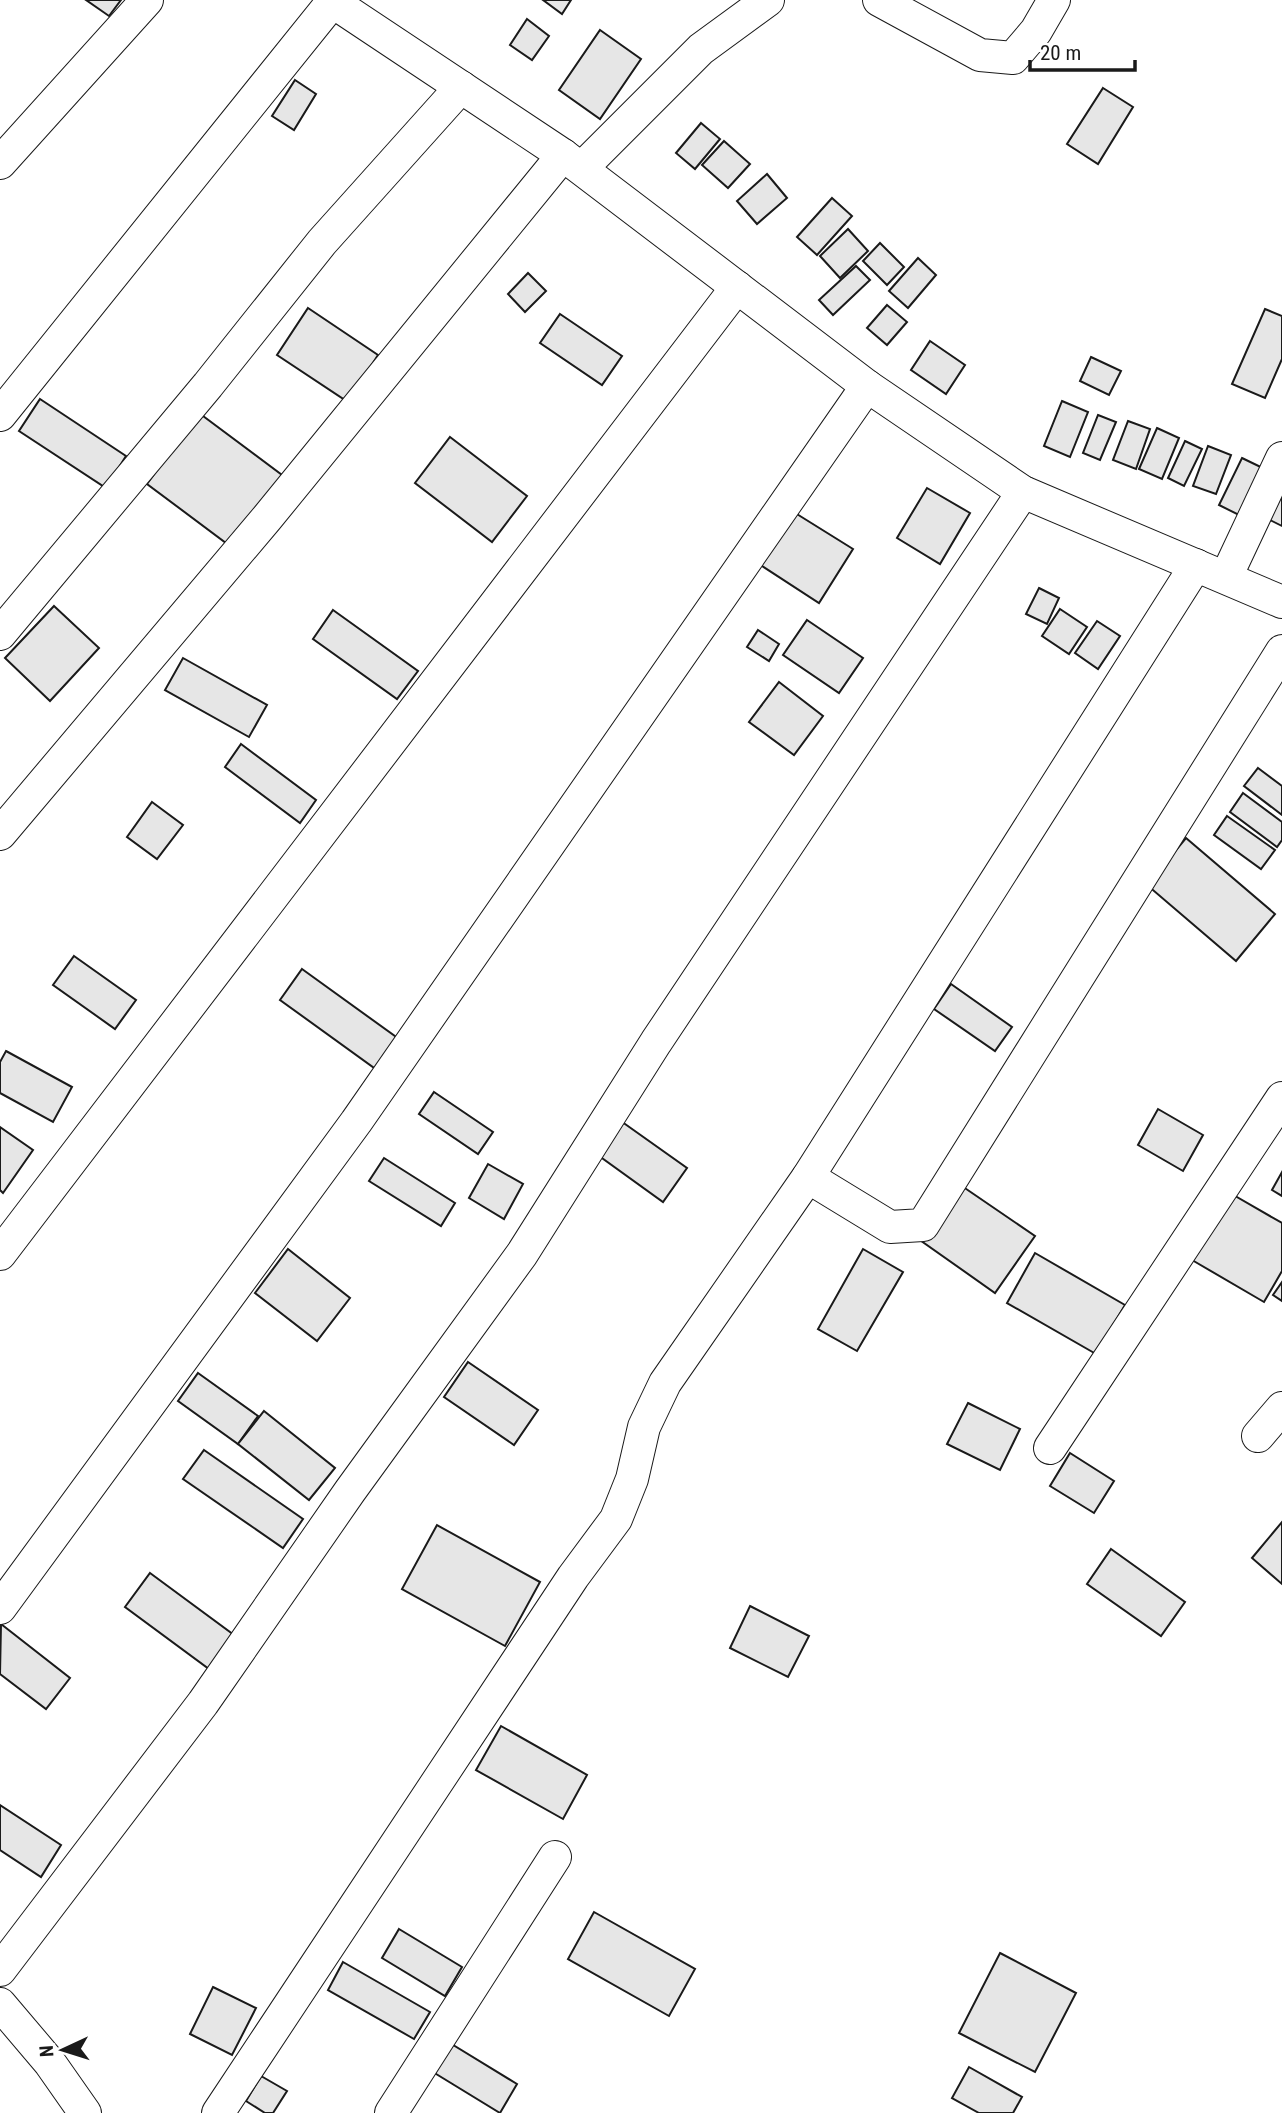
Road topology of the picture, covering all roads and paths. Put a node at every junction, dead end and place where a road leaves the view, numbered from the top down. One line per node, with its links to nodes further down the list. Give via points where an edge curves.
1 (147, 0): 8 (street)
2 (768, 0): 7 (street, via 701,49)
3 (879, 0): 4 (street, via 980,54 1013,58)
4 (1054, 0)
5 (331, 1): 6 (street); 11 (street)
6 (461, 87): 7 (street); 17 (street, via 322,242)
7 (572, 161): 9 (street); 19 (street)
8 (0, 163)
9 (737, 287): 10 (street); 22 (street)
10 (867, 386): 13 (street); 26 (street, via 356,1122)
11 (0, 415)
12 (1282, 458): 15 (street)
13 (1023, 492): 14 (street); 28 (street, via 656,1042 522,1254 203,1703)
14 (1196, 565): 15 (street); 21 (street)
15 (1226, 578): 16 (street)
16 (1282, 602)
17 (0, 634)
18 (1282, 651): 21 (street, via 923,1225 890,1227)
19 (0, 834)
20 (1282, 1098): 25 (street)
21 (808, 1177): 31 (street, via 665,1382 644,1427 632,1479 616,1519)
22 (0, 1254)
23 (1282, 1408): 24 (street)
24 (1258, 1436)
25 (1049, 1448)
26 (0, 1608)
27 (555, 1857): 32 (street)
28 (0, 1970)
29 (0, 2004): 30 (street)
30 (85, 2113)
31 (218, 2113)
32 (391, 2113)

